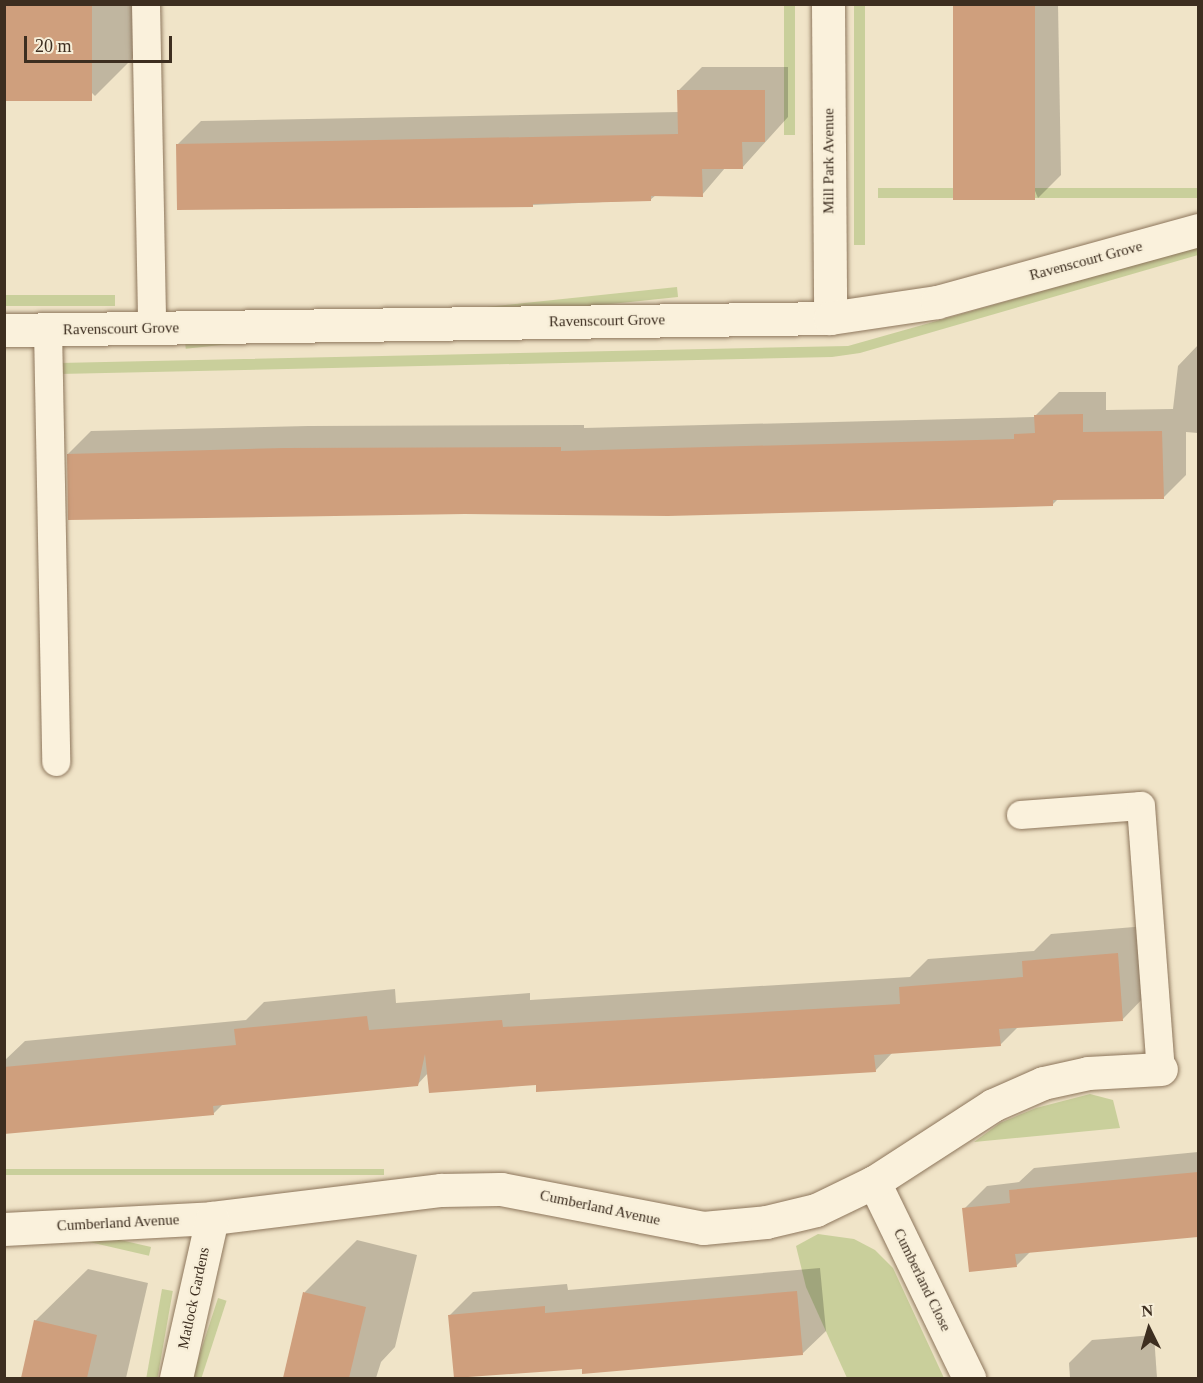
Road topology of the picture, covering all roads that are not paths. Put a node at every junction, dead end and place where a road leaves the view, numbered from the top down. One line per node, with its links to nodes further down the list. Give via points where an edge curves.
1 (146, 4): 5 (lane)
2 (828, 4): 4 (street, Mill Park Avenue)
3 (1198, 230): 4 (street, Ravenscourt Grove, via 937,302)
4 (830, 318): 5 (street, Ravenscourt Grove)
5 (153, 328): 6 (street, Ravenscourt Grove)
6 (48, 329): 7 (street, Ravenscourt Grove); 8 (lane)
7 (4, 330)
8 (56, 762)
9 (1021, 815): 10 (lane, via 1141,806)
10 (1161, 1069): 11 (street, Cumberland Avenue, via 1088,1073 1043,1083 993,1105)
11 (874, 1182): 12 (street, Cumberland Avenue, via 816,1210 766,1222 703,1228 501,1189 441,1190); 15 (street, Cumberland Close)
12 (212, 1218): 13 (street, Cumberland Avenue); 14 (street, Matlock Gardens)
13 (4, 1229)
14 (176, 1378)
15 (969, 1378)

